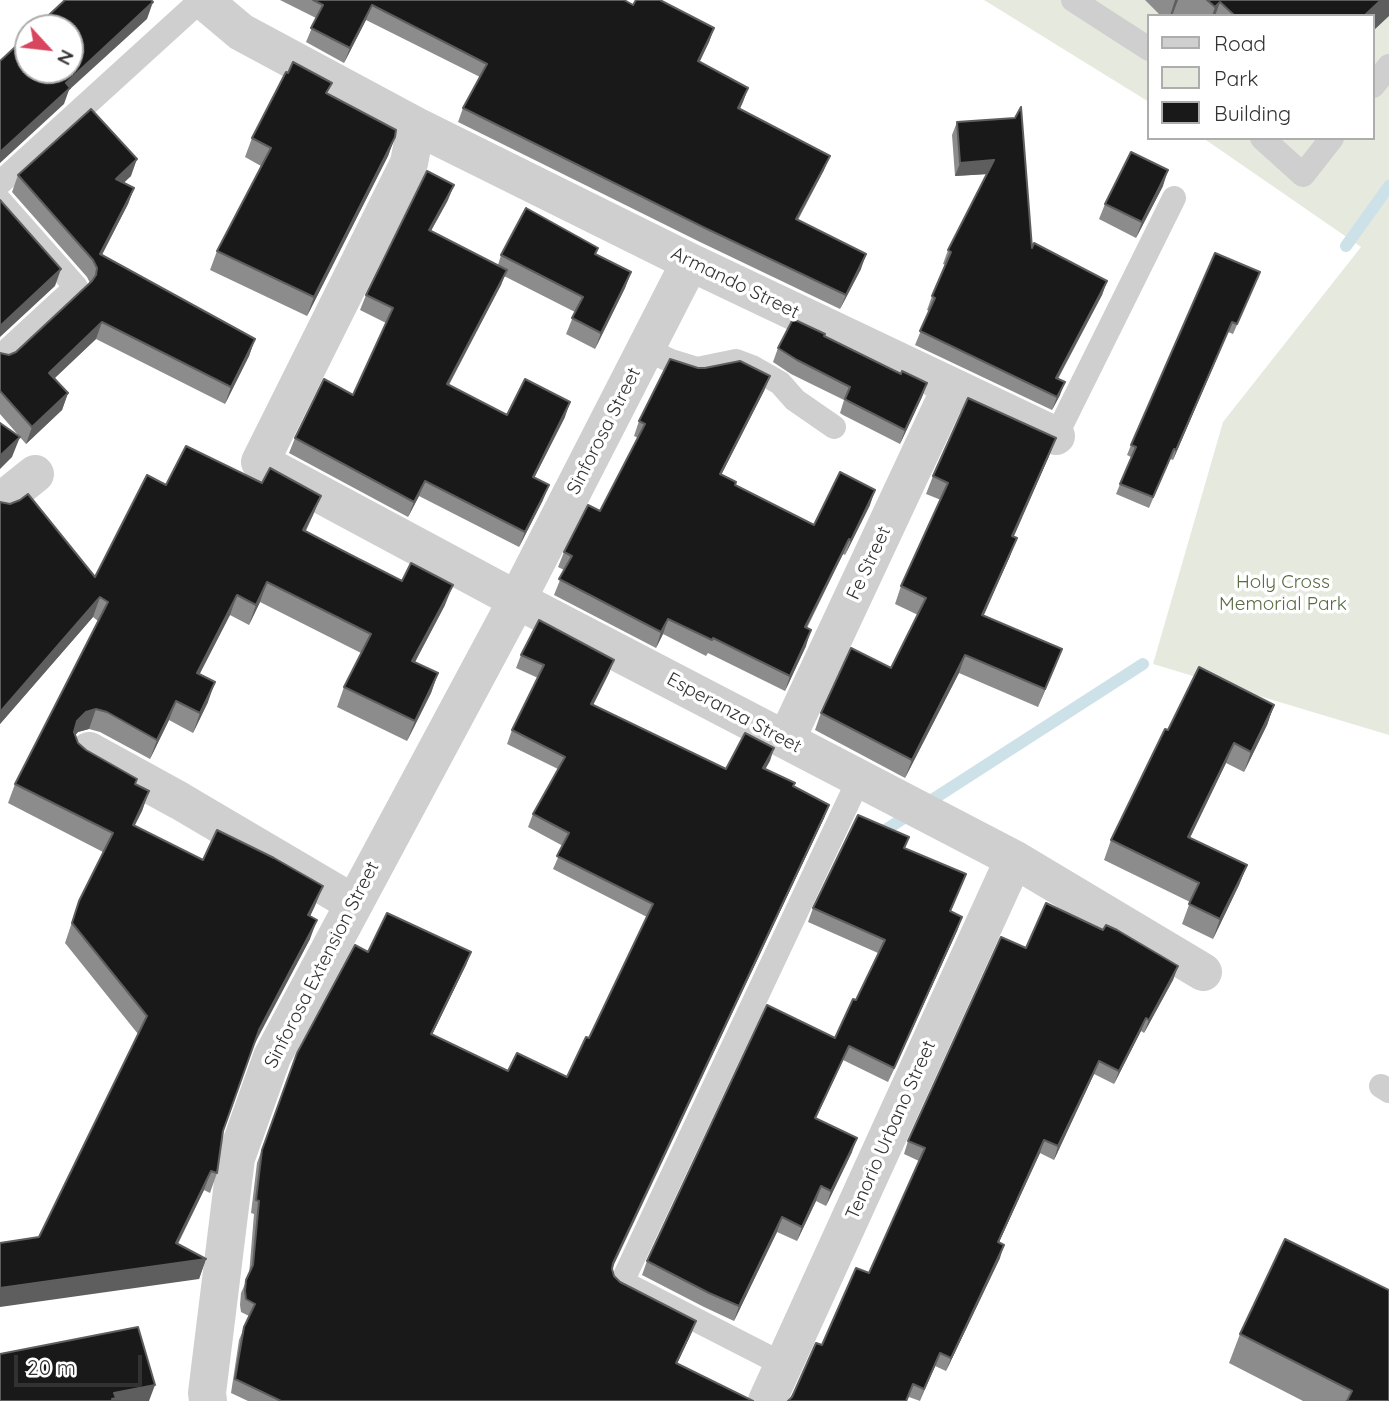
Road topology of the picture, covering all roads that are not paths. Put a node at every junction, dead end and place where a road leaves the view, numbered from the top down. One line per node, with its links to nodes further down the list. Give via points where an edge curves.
1 (202, 0): 6 (street, Armando Street, via 241,32); 9 (lane)
2 (1073, 0): 3 (lane)
3 (1148, 49)
4 (1389, 66): 5 (lane)
5 (1375, 84)
6 (416, 126): 12 (street, Armando Street); 20 (street, Esperanza Street, via 410,163 260,462)
7 (1264, 140): 8 (lane, via 1303,174)
8 (1330, 140)
9 (0, 183)
10 (1174, 198): 17 (lane)
11 (0, 201): 14 (lane, via 76,287)
12 (690, 262): 13 (street, Sinforosa Street); 15 (street, Armando Street)
13 (646, 349): 16 (lane, via 697,369 736,361 752,367 780,383 795,400); 20 (street, Sinforosa Street)
14 (0, 357)
15 (951, 387): 17 (street, Armando Street); 21 (street, Fe Street)
16 (834, 427)
17 (1056, 436)
18 (36, 474): 19 (street)
19 (0, 502)
20 (517, 600): 21 (street, Esperanza Street); 25 (street, Sinforosa Extension Street)
21 (786, 740): 23 (street, Esperanza Street)
22 (89, 751): 25 (street)
23 (859, 779): 24 (street, Esperanza Street); 27 (lane, via 622,1282)
24 (1014, 859): 26 (street, Esperanza Street); 27 (street, Tenorio Urbano Street)
25 (354, 903): 28 (street, Sinforosa Extension Street, via 272,1057 236,1158)
26 (1203, 972)
27 (784, 1365): 29 (street, Tenorio Urbano Street)
28 (208, 1401)
29 (767, 1401)

